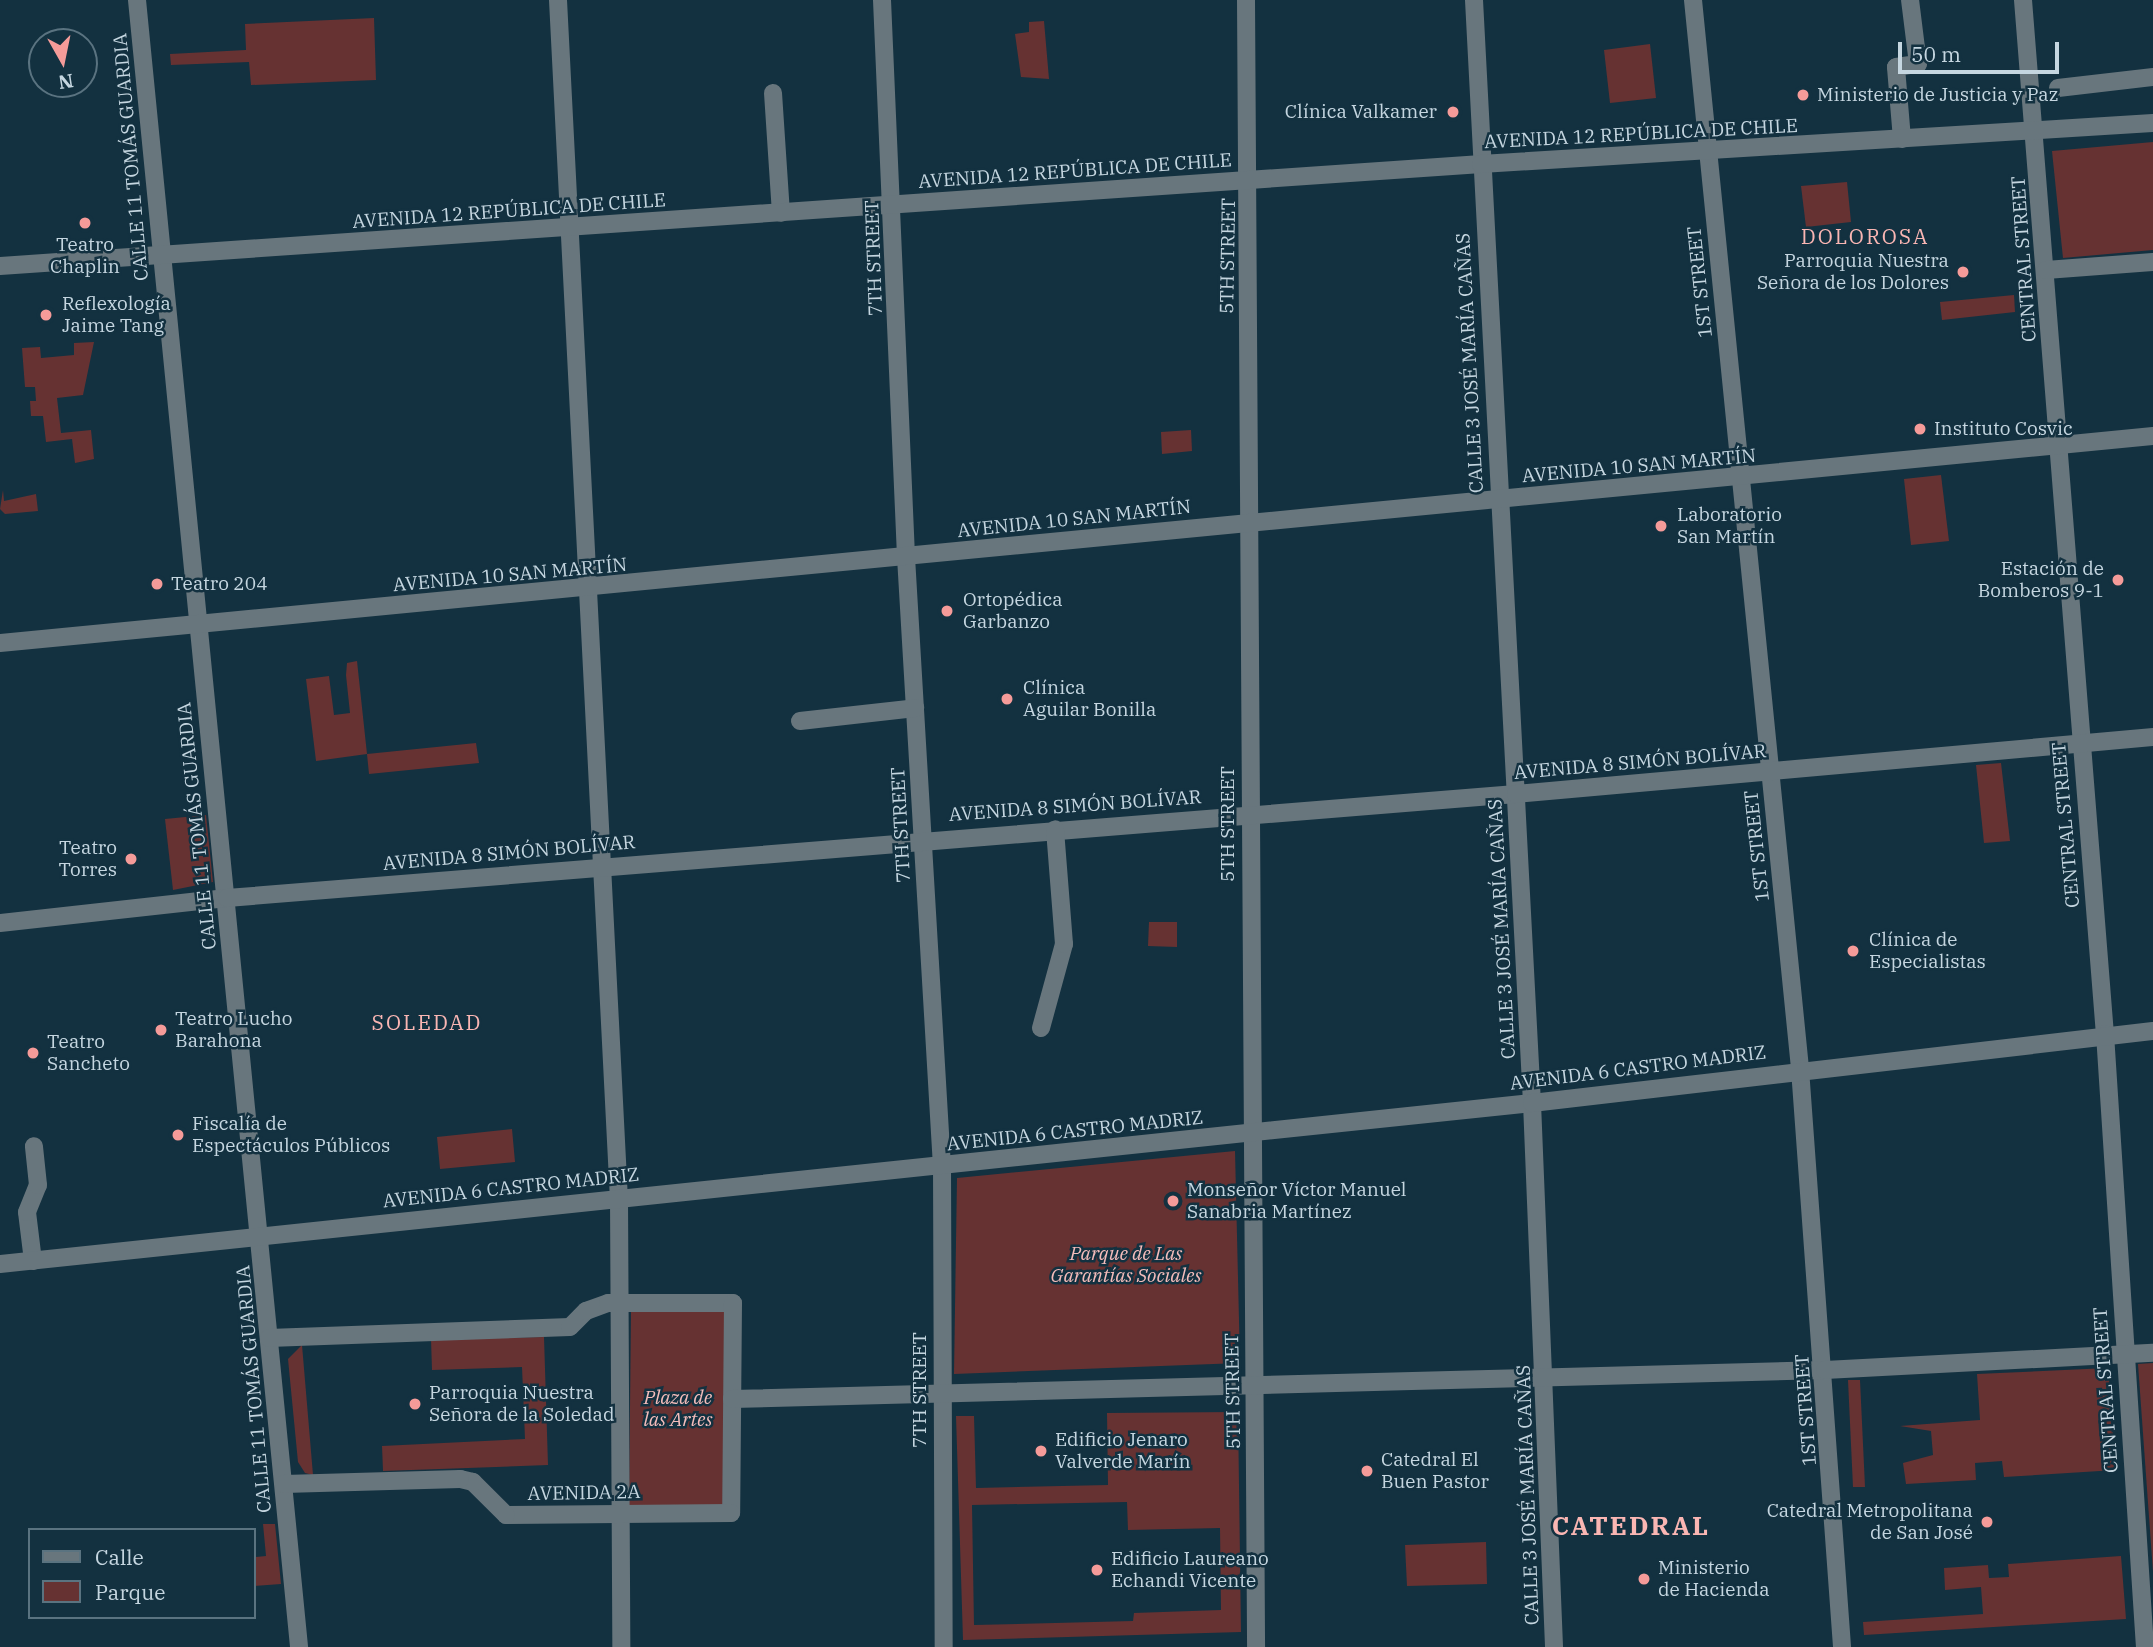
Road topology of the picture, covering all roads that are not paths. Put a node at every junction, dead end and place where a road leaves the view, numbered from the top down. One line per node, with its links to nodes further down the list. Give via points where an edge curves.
1 (137, 0): 21 (street, CALLE 11 TOMÁS GUARDIA)
2 (558, 0): 20 (street)
3 (882, 0): 18 (street, 7TH STREET)
4 (1246, 0): 17 (street, 5TH STREET)
5 (1474, 0): 16 (street, CALLE 3 JOSÉ MARÍA CAÑAS)
6 (1693, 0): 15 (street, 1ST STREET)
7 (1910, 0): 14 (street, via 1918,64 1896,67)
8 (2023, 0): 13 (street, CENTRAL STREET)
9 (2153, 77): 10 (street)
10 (2058, 88)
11 (773, 93): 19 (street)
12 (2153, 123): 13 (street, AVENIDA 12 REPÚBLICA DE CHILE)
13 (2035, 131): 14 (street, AVENIDA 12 REPÚBLICA DE CHILE); 24 (street, CENTRAL STREET)
14 (1902, 139): 15 (street, AVENIDA 12 REPÚBLICA DE CHILE)
15 (1708, 151): 16 (street, AVENIDA 12 REPÚBLICA DE CHILE); 27 (street, 1ST STREET)
16 (1481, 164): 17 (street, AVENIDA 12 REPÚBLICA DE CHILE); 28 (street, CALLE 3 JOSÉ MARÍA CAÑAS)
17 (1250, 180): 18 (street, AVENIDA 12 REPÚBLICA DE CHILE); 29 (street, 5TH STREET)
18 (892, 204): 19 (street, AVENIDA 12 REPÚBLICA DE CHILE); 30 (street, 7TH STREET)
19 (781, 213): 20 (street, AVENIDA 12 REPÚBLICA DE CHILE)
20 (569, 230): 21 (street, AVENIDA 12 REPÚBLICA DE CHILE); 31 (street)
21 (161, 253): 23 (street, AVENIDA 12 REPÚBLICA DE CHILE); 32 (street, CALLE 11 TOMÁS GUARDIA)
22 (2153, 262): 24 (street)
23 (0, 266)
24 (2046, 270): 26 (street, CENTRAL STREET)
25 (2153, 436): 26 (street, AVENIDA 10 SAN MARTÍN)
26 (2059, 445): 27 (street, AVENIDA 10 SAN MARTÍN); 37 (street, CENTRAL STREET)
27 (1743, 478): 28 (street, AVENIDA 10 SAN MARTÍN); 38 (street, 1ST STREET)
28 (1498, 500): 29 (street, AVENIDA 10 SAN MARTÍN); 39 (street, CALLE 3 JOSÉ MARÍA CAÑAS)
29 (1246, 523): 30 (street, AVENIDA 10 SAN MARTÍN); 40 (street, 5TH STREET)
30 (906, 557): 31 (street, AVENIDA 10 SAN MARTÍN); 34 (street, 7TH STREET)
31 (591, 588): 32 (street, AVENIDA 10 SAN MARTÍN); 43 (street)
32 (196, 625): 33 (street, AVENIDA 10 SAN MARTÍN); 44 (street, CALLE 11 TOMÁS GUARDIA)
33 (0, 643)
34 (915, 708): 35 (street); 42 (street, 7TH STREET)
35 (800, 721)
36 (2153, 737): 37 (street, AVENIDA 8 SIMÓN BOLÍVAR)
37 (2080, 742): 38 (street, AVENIDA 8 SIMÓN BOLÍVAR); 48 (street, CENTRAL STREET)
38 (1770, 772): 39 (street, AVENIDA 8 SIMÓN BOLÍVAR); 49 (street, 1ST STREET)
39 (1516, 794): 40 (street, AVENIDA 8 SIMÓN BOLÍVAR); 50 (street, CALLE 3 JOSÉ MARÍA CAÑAS)
40 (1250, 814): 41 (street, AVENIDA 8 SIMÓN BOLÍVAR); 51 (street, 5TH STREET)
41 (1055, 829): 42 (street, AVENIDA 8 SIMÓN BOLÍVAR); 46 (street, via 1064,944)
42 (923, 839): 43 (street, AVENIDA 8 SIMÓN BOLÍVAR); 53 (street, 7TH STREET)
43 (604, 866): 44 (street, AVENIDA 8 SIMÓN BOLÍVAR); 54 (street)
44 (226, 898): 45 (street, AVENIDA 8 SIMÓN BOLÍVAR); 55 (street, CALLE 11 TOMÁS GUARDIA)
45 (0, 923)
46 (1041, 1028)
47 (2153, 1031): 48 (street, AVENIDA 6 CASTRO MADRIZ)
48 (2105, 1034): 49 (street, AVENIDA 6 CASTRO MADRIZ); 61 (street, CENTRAL STREET)
49 (1800, 1069): 50 (street, AVENIDA 6 CASTRO MADRIZ); 62 (street, 1ST STREET)
50 (1532, 1102): 51 (street, AVENIDA 6 CASTRO MADRIZ); 63 (street, CALLE 3 JOSÉ MARÍA CAÑAS)
51 (1251, 1132): 53 (street, AVENIDA 6 CASTRO MADRIZ); 64 (street, 5TH STREET)
52 (34, 1146): 56 (street, via 38,1185 27,1212)
53 (942, 1166): 54 (street, AVENIDA 6 CASTRO MADRIZ); 65 (street, 7TH STREET)
54 (619, 1198): 55 (street, AVENIDA 6 CASTRO MADRIZ); 58 (street)
55 (262, 1235): 56 (street, AVENIDA 6 CASTRO MADRIZ); 59 (street, CALLE 11 TOMÁS GUARDIA)
56 (33, 1261): 57 (street, AVENIDA 6 CASTRO MADRIZ)
57 (0, 1264)
58 (619, 1303): 59 (street, via 598,1305 570,1327); 66 (street, via 733,1303); 68 (street)
59 (269, 1338): 67 (street, CALLE 11 TOMÁS GUARDIA)
60 (2153, 1353): 61 (street)
61 (2124, 1355): 62 (street); 75 (street, CENTRAL STREET)
62 (1825, 1370): 63 (street); 74 (street, 1ST STREET)
63 (1545, 1378): 64 (street); 73 (street, CALLE 3 JOSÉ MARÍA CAÑAS)
64 (1255, 1384): 65 (street); 72 (street, 5TH STREET)
65 (941, 1392): 66 (street); 71 (street, 7TH STREET)
66 (732, 1399): 68 (street, AVENIDA 2A, via 731,1513)
67 (284, 1484): 68 (street, AVENIDA 2A, via 460,1479 473,1482 506,1515); 69 (street, CALLE 11 TOMÁS GUARDIA)
68 (620, 1513): 70 (street)
69 (299, 1647)
70 (621, 1647)
71 (944, 1647)
72 (1256, 1647)
73 (1554, 1647)
74 (1842, 1647)
75 (2146, 1647)

